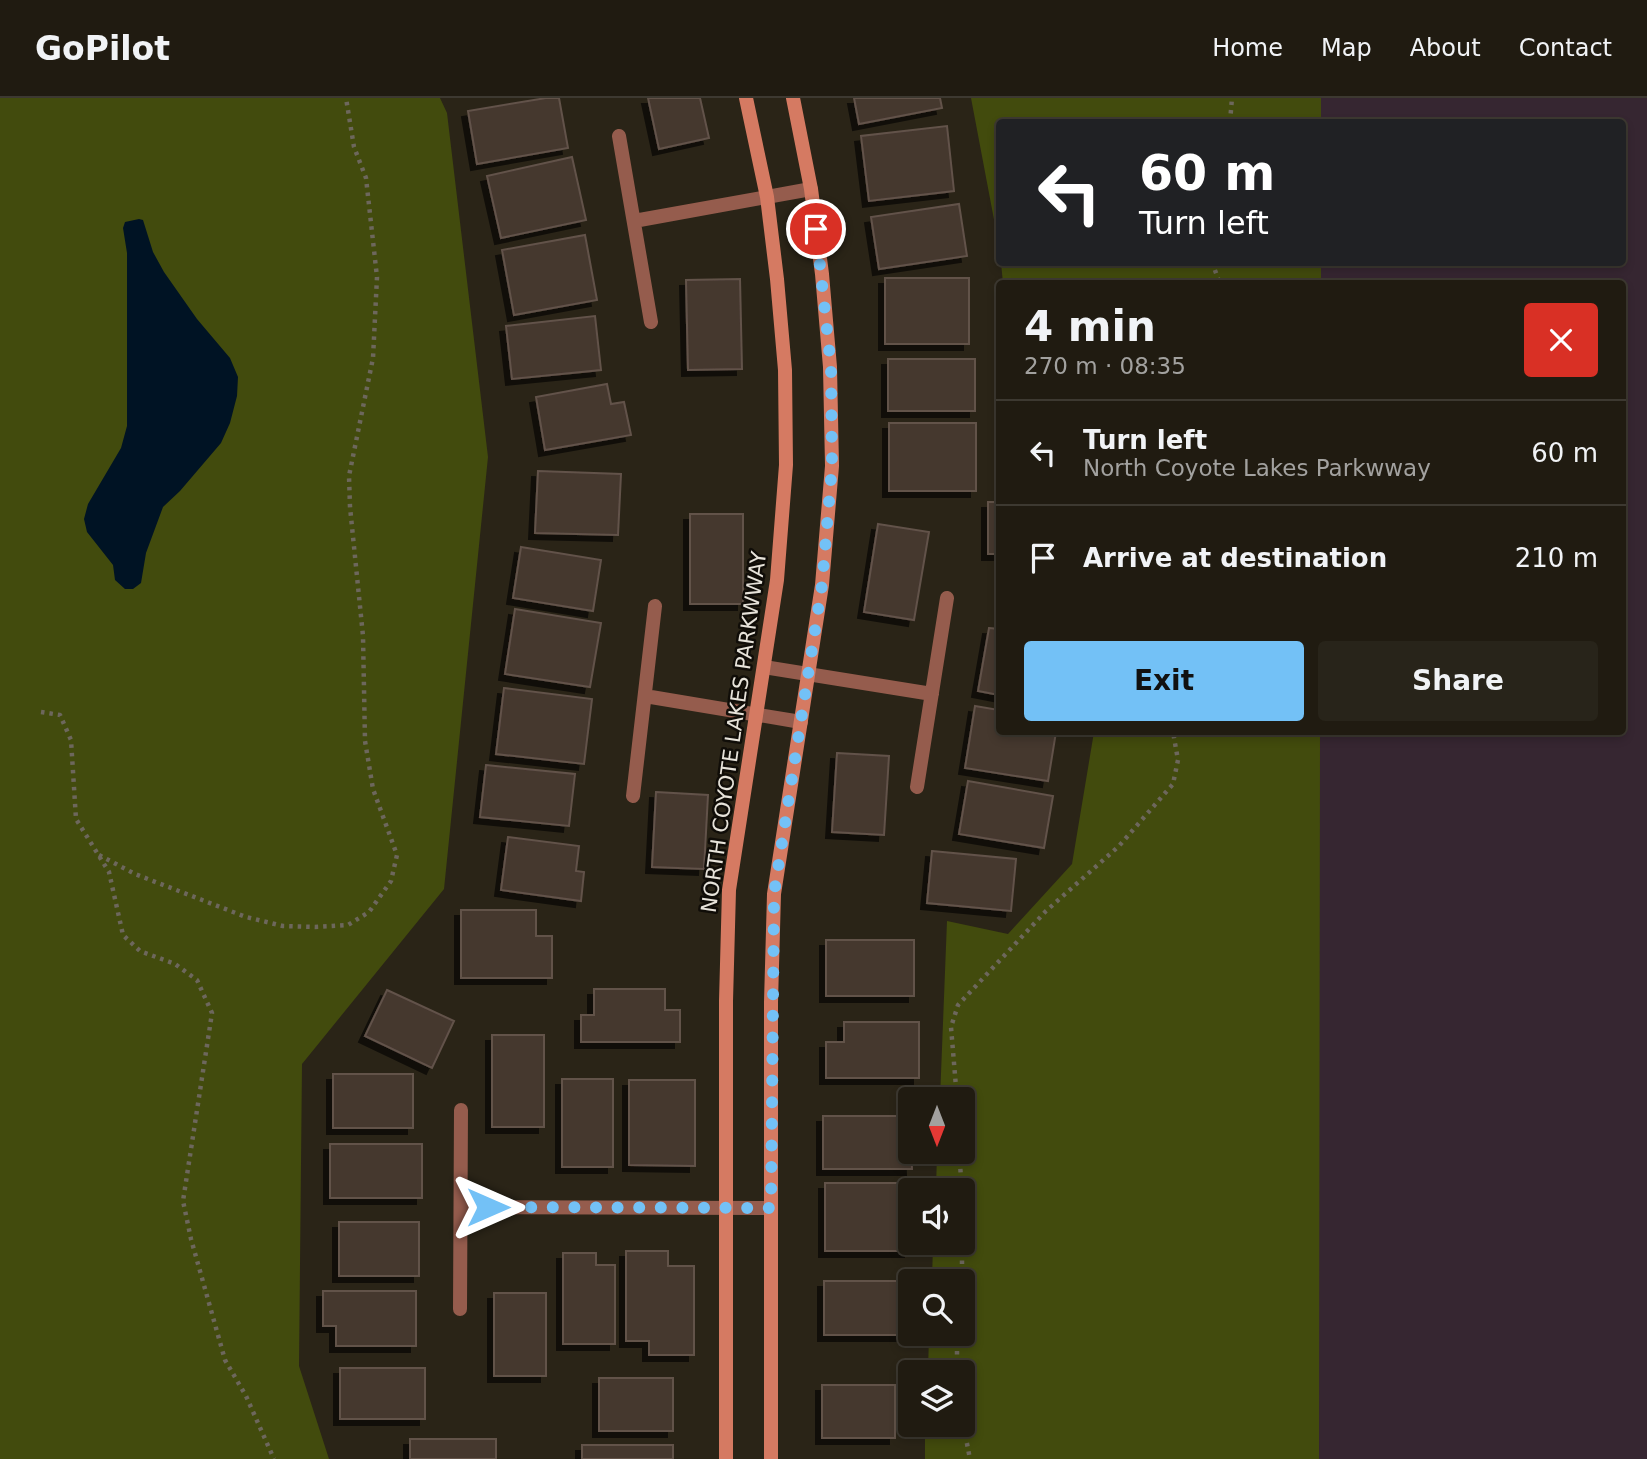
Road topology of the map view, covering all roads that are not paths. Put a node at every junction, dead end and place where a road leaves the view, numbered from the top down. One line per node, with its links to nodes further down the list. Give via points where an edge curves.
1 (746, 98): 5 (street, NORTH COYOTE LAKES PARKWWAY)
2 (793, 98): 4 (street)
3 (619, 136): 6 (street)
4 (811, 189): 5 (street); 11 (street, via 831,367 832,466 822,585)
5 (767, 197): 6 (street); 10 (street, NORTH COYOTE LAKES PARKWWAY, via 785,370 786,465 777,580)
6 (634, 221): 7 (street)
7 (651, 322)
8 (947, 598): 12 (street)
9 (656, 606): 13 (street)
10 (764, 667): 11 (street); 14 (street, NORTH COYOTE LAKES PARKWWAY)
11 (808, 675): 12 (street); 15 (street)
12 (932, 694): 16 (street)
13 (645, 696): 14 (street); 17 (street)
14 (757, 715): 15 (street); 20 (street, NORTH COYOTE LAKES PARKWWAY, via 729,890)
15 (801, 722): 21 (street, via 774,894)
16 (917, 788)
17 (633, 796)
18 (461, 1110): 19 (street)
19 (461, 1207): 20 (street); 22 (street)
20 (726, 1207): 21 (street); 23 (street, NORTH COYOTE LAKES PARKWWAY)
21 (771, 1208): 24 (street)
22 (460, 1310)
23 (726, 1459)
24 (771, 1459)

